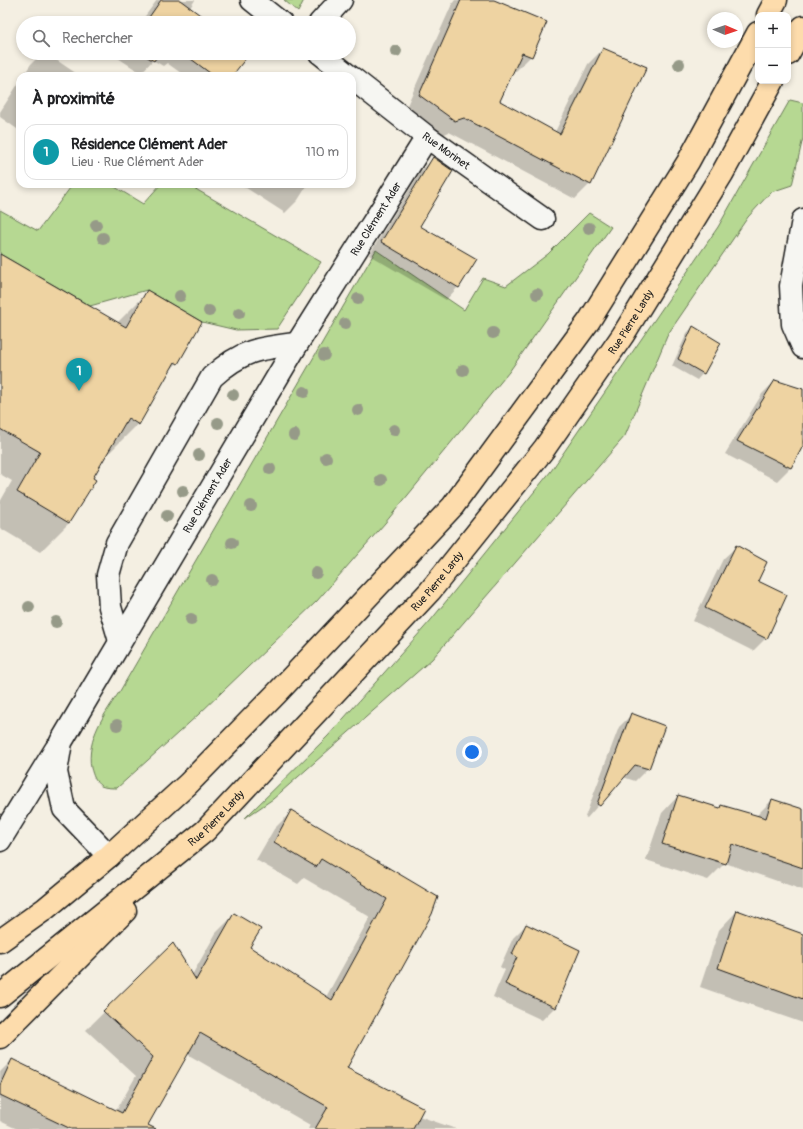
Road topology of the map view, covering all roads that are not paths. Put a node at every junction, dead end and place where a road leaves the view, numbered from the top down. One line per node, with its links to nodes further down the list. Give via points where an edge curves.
1 (252, 0): 5 (street)
2 (341, 0): 6 (street)
3 (776, 0): 4 (main road)
4 (770, 12)
5 (272, 16)
6 (326, 16)
7 (803, 26): 9 (main road)
8 (755, 39): 23 (main road, via 688,162 589,321 453,506 188,784)
9 (791, 48)
10 (329, 60): 11 (street)
11 (344, 72)
12 (356, 81): 14 (street, Rue Morinet)
13 (771, 84): 21 (main road, Rue Pierre Lardy, via 722,174 623,335 544,449 430,592)
14 (427, 137): 15 (street, Rue Morinet); 17 (street, Rue Clément Ader)
15 (543, 219)
16 (803, 220): 18 (street, via 791,286 793,324)
17 (297, 344): 19 (street, Rue Clément Ader); 19 (street, via 258,348 228,362 212,377 117,543 108,575 110,607)
18 (803, 347)
19 (120, 641): 20 (street, Rue Clément Ader)
20 (61, 742): 22 (street); 23 (street, Rue Clément Ader, via 56,772 64,809)
21 (205, 830): 25 (main road, Rue Pierre Lardy); 26 (main road)
22 (0, 840)
23 (109, 856): 24 (main road, via 45,909)
24 (0, 941)
25 (0, 996)
26 (0, 1036)

